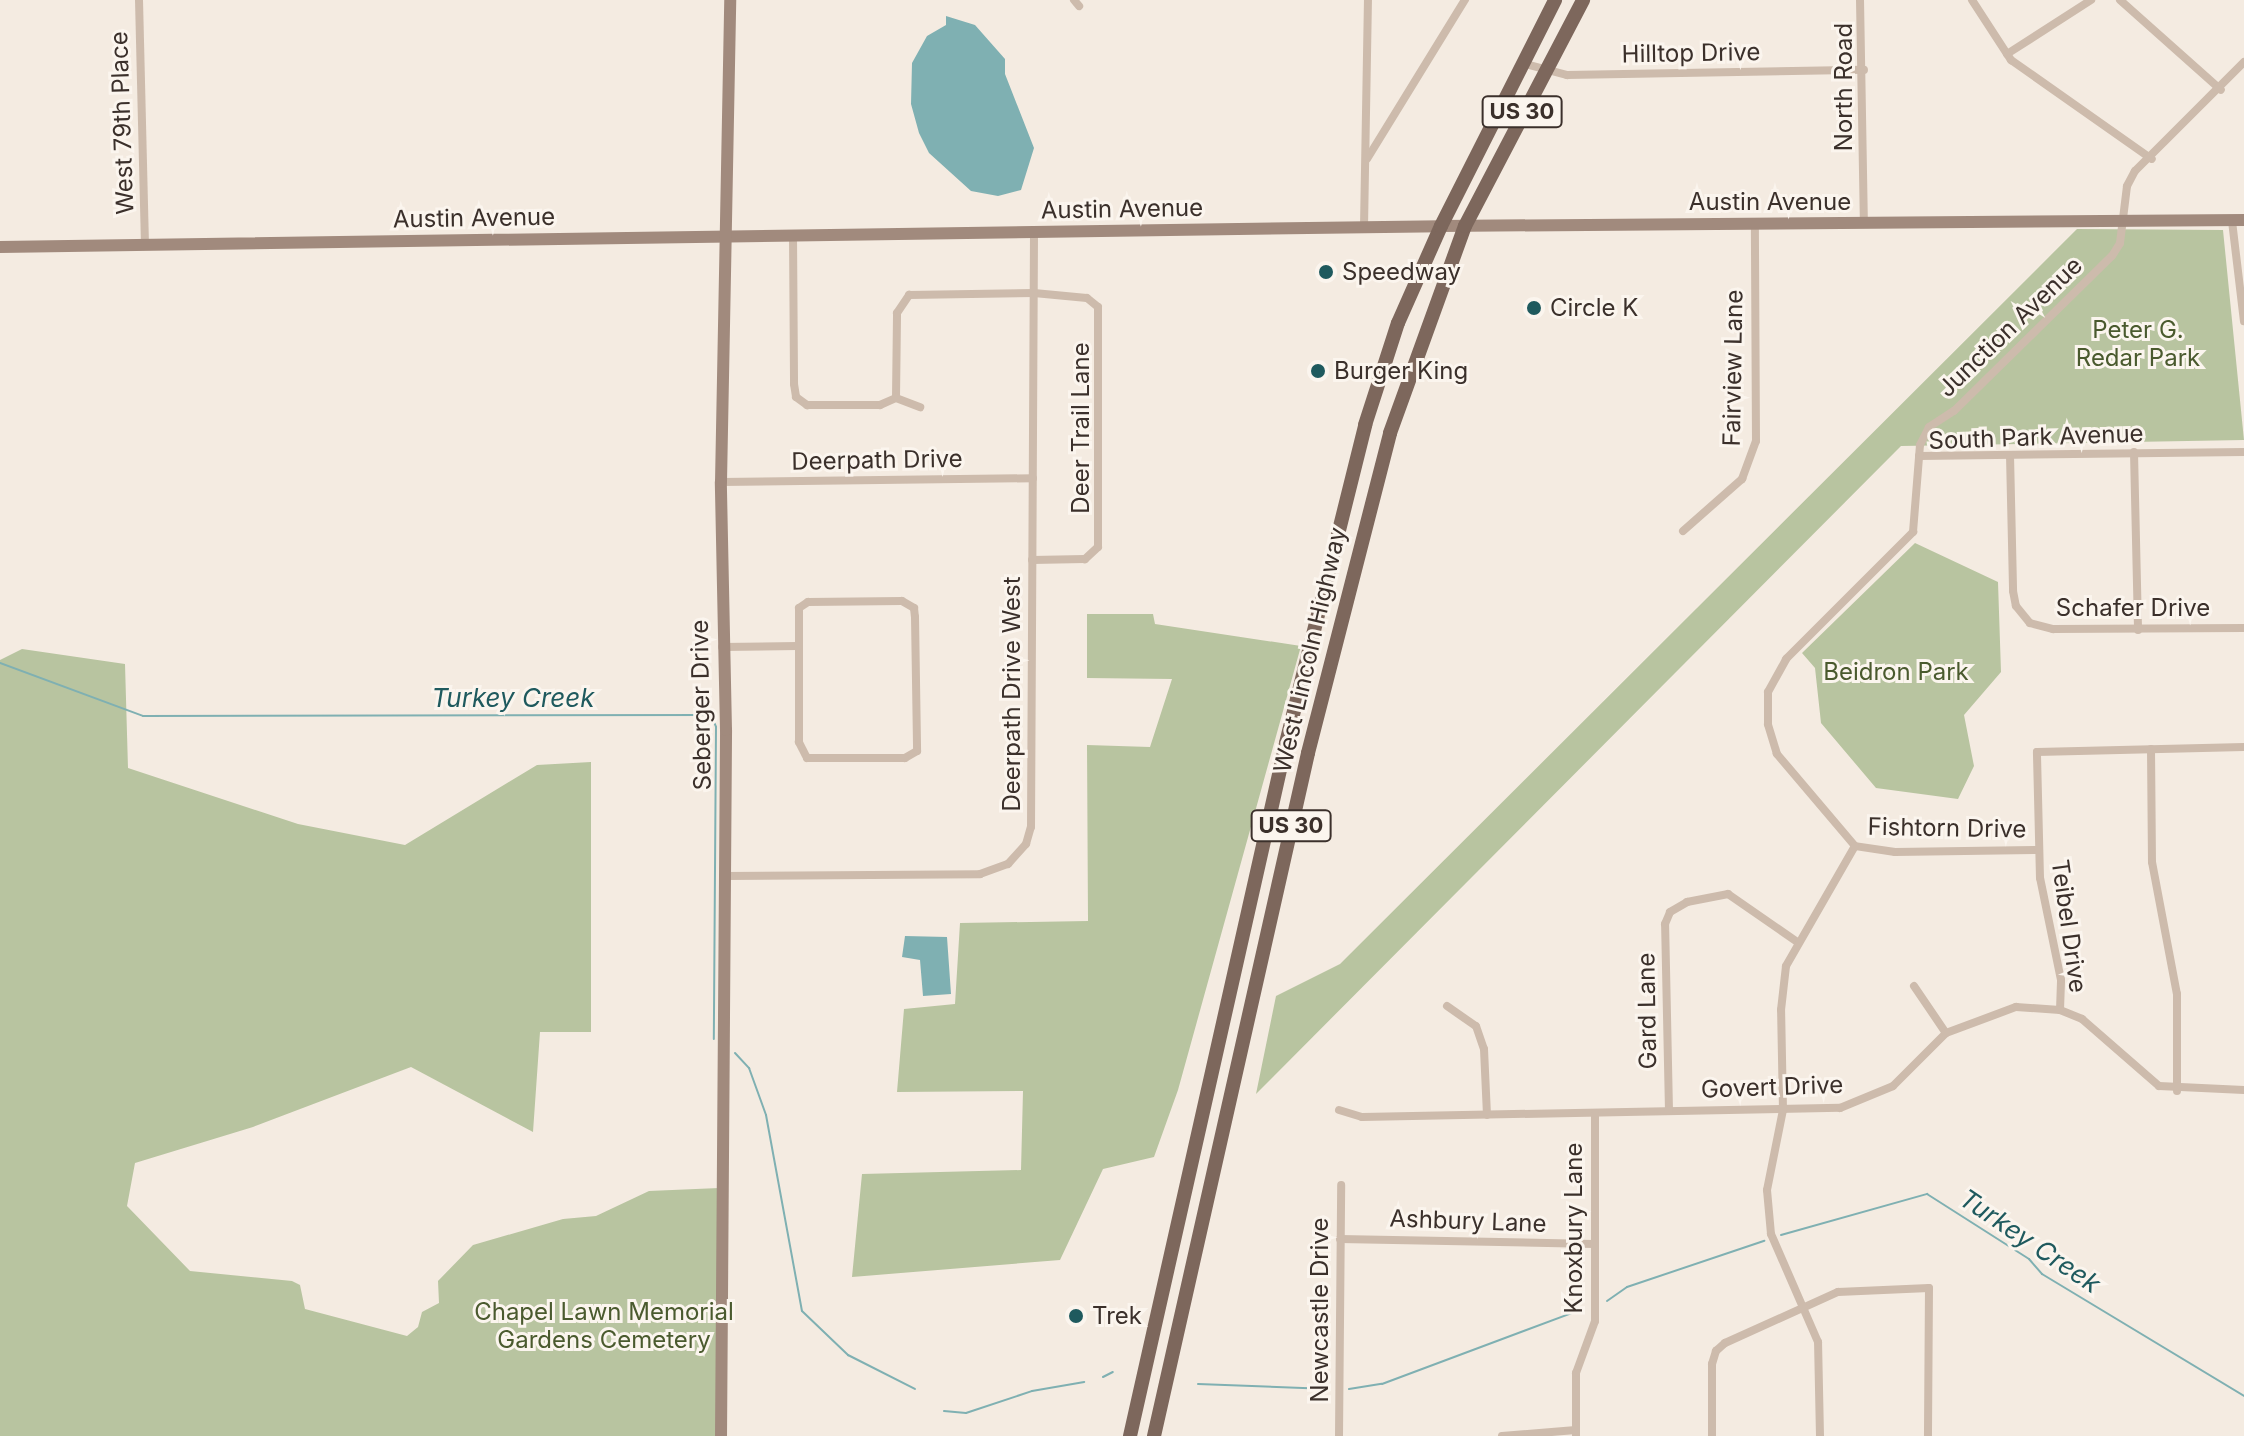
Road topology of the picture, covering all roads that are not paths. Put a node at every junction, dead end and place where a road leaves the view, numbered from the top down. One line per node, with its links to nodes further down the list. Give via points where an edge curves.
1 (139, 0): 29 (street, West 79th Place)
2 (730, 0): 28 (street, Seberger Drive)
3 (1368, 0): 18 (street)
4 (1465, 0): 18 (street)
5 (1555, 0): 12 (main road, West Lincoln Highway / US 30)
6 (1583, 0): 15 (main road, West Lincoln Highway / US 30)
7 (1860, 0): 14 (street, North Road)
8 (1972, 0): 11 (street)
9 (2120, 0): 16 (street)
10 (2087, 1): 11 (street)
11 (2007, 54): 17 (street)
12 (1520, 62): 15 (street, Hilltop Drive); 23 (main road, West Lincoln Highway / US 30)
13 (2244, 62): 16 (street, Junction Avenue)
14 (1864, 70): 15 (street, Hilltop Drive); 21 (street, North Road)
15 (1543, 71): 24 (main road, West Lincoln Highway / US 30)
16 (2221, 90): 17 (street, Junction Avenue)
17 (2152, 159): 20 (street, Junction Avenue, via 2127,186)
18 (1367, 160): 25 (street)
19 (2238, 220): 20 (street, Austin Avenue); 32 (street)
20 (2122, 221): 21 (street, Austin Avenue); 38 (street, Junction Avenue, via 2120,243 2112,256 1954,411 1929,427)
21 (1864, 223): 22 (street, Austin Avenue)
22 (1755, 224): 24 (street, Austin Avenue); 41 (street, Fairview Lane, via 1756,441 1742,479)
23 (1441, 226): 24 (street, Austin Avenue); 25 (street, Austin Avenue); 70 (main road, West Lincoln Highway / US 30, via 1398,323 1335,538)
24 (1465, 226): 71 (main road, West Lincoln Highway / US 30, via 1423,330 1360,533)
25 (1364, 227): 26 (street, Austin Avenue)
26 (1034, 232): 27 (street, Austin Avenue); 31 (street, Deerpath Drive West)
27 (793, 235): 28 (street, Austin Avenue); 33 (street, via 796,397 814,407 880,405)
28 (729, 236): 29 (street, Austin Avenue); 40 (street, Seberger Drive, via 723,252)
29 (145, 245): 30 (street, Austin Avenue)
30 (0, 247)
31 (1034, 293): 33 (street, Deer Trail Lane, via 909,295 901,301); 39 (street, Deerpath Drive West); 42 (street, Deer Trail Lane, via 1087,298 1098,307 1101,395 1098,547 1085,559)
32 (2244, 321)
33 (896, 398): 34 (street)
34 (920, 407)
35 (2134, 452): 36 (street, South Park Avenue); 37 (street, South Park Avenue); 44 (street)
36 (2244, 452)
37 (2010, 455): 38 (street, South Park Avenue); 44 (street, Schafer Drive, via 2013,591 2024,617 2053,629)
38 (1919, 456): 49 (street, South Park Avenue, via 1918,522 1913,532 1786,659 1768,692 1768,724 1777,754)
39 (1033, 478): 40 (street, Deerpath Drive); 42 (street, Deerpath Drive West)
40 (721, 482): 46 (street, Seberger Drive)
41 (1683, 531)
42 (1032, 560): 51 (street, Deerpath Drive West, via 1031,827 1018,854 1008,864 980,874)
43 (2244, 628): 44 (street, Schafer Drive)
44 (2138, 630)
45 (798, 646): 45 (street, via 803,753 814,760 913,756 914,608 902,601 808,602 799,608); 46 (street)
46 (722, 647): 51 (street, Seberger Drive)
47 (2244, 747): 48 (street)
48 (2151, 749): 50 (street, Teibel Drive, via 2037,752); 58 (street, via 2152,862 2177,994)
49 (1855, 846): 50 (street, Fishtorn Drive, via 1895,852); 52 (street)
50 (2039, 850): 55 (street, Teibel Drive, via 2061,980)
51 (725, 876): 69 (street, Seberger Drive)
52 (1796, 941): 60 (street, via 1782,986); 61 (street, Gard Lane, via 1728,894 1687,902 1670,912 1665,924)
53 (1914, 986): 56 (street)
54 (1447, 1006): 63 (street, via 1476,1026 1484,1049)
55 (2060, 1010): 56 (street, Govert Drive, via 1998,1010); 58 (street, Govert Drive, via 2098,1030 2159,1086)
56 (1946, 1033): 60 (street, Govert Drive, via 1893,1086 1863,1102)
57 (2244, 1090): 58 (street)
58 (2177, 1091)
59 (1339, 1110): 63 (street, Govert Drive, via 1362,1117)
60 (1783, 1110): 61 (street, Govert Drive); 67 (street, via 1766,1217)
61 (1669, 1111): 62 (street, Govert Drive)
62 (1595, 1113): 63 (street, Govert Drive); 66 (street, Knoxbury Lane)
63 (1487, 1115)
64 (1341, 1185): 65 (street, Newcastle Drive)
65 (1340, 1239): 66 (street, Ashbury Lane); 72 (street, Newcastle Drive)
66 (1594, 1244): 68 (street, Knoxbury Lane, via 1595,1321 1576,1373)
67 (1804, 1307): 74 (street, via 1716,1351); 75 (street, via 1821,1366); 76 (street, via 1838,1292 1929,1288)
68 (1576, 1433): 73 (street)
69 (721, 1436)
70 (1130, 1436)
71 (1154, 1436)
72 (1339, 1436)
73 (1502, 1436)
74 (1712, 1436)
75 (1820, 1436)
76 (1928, 1436)

